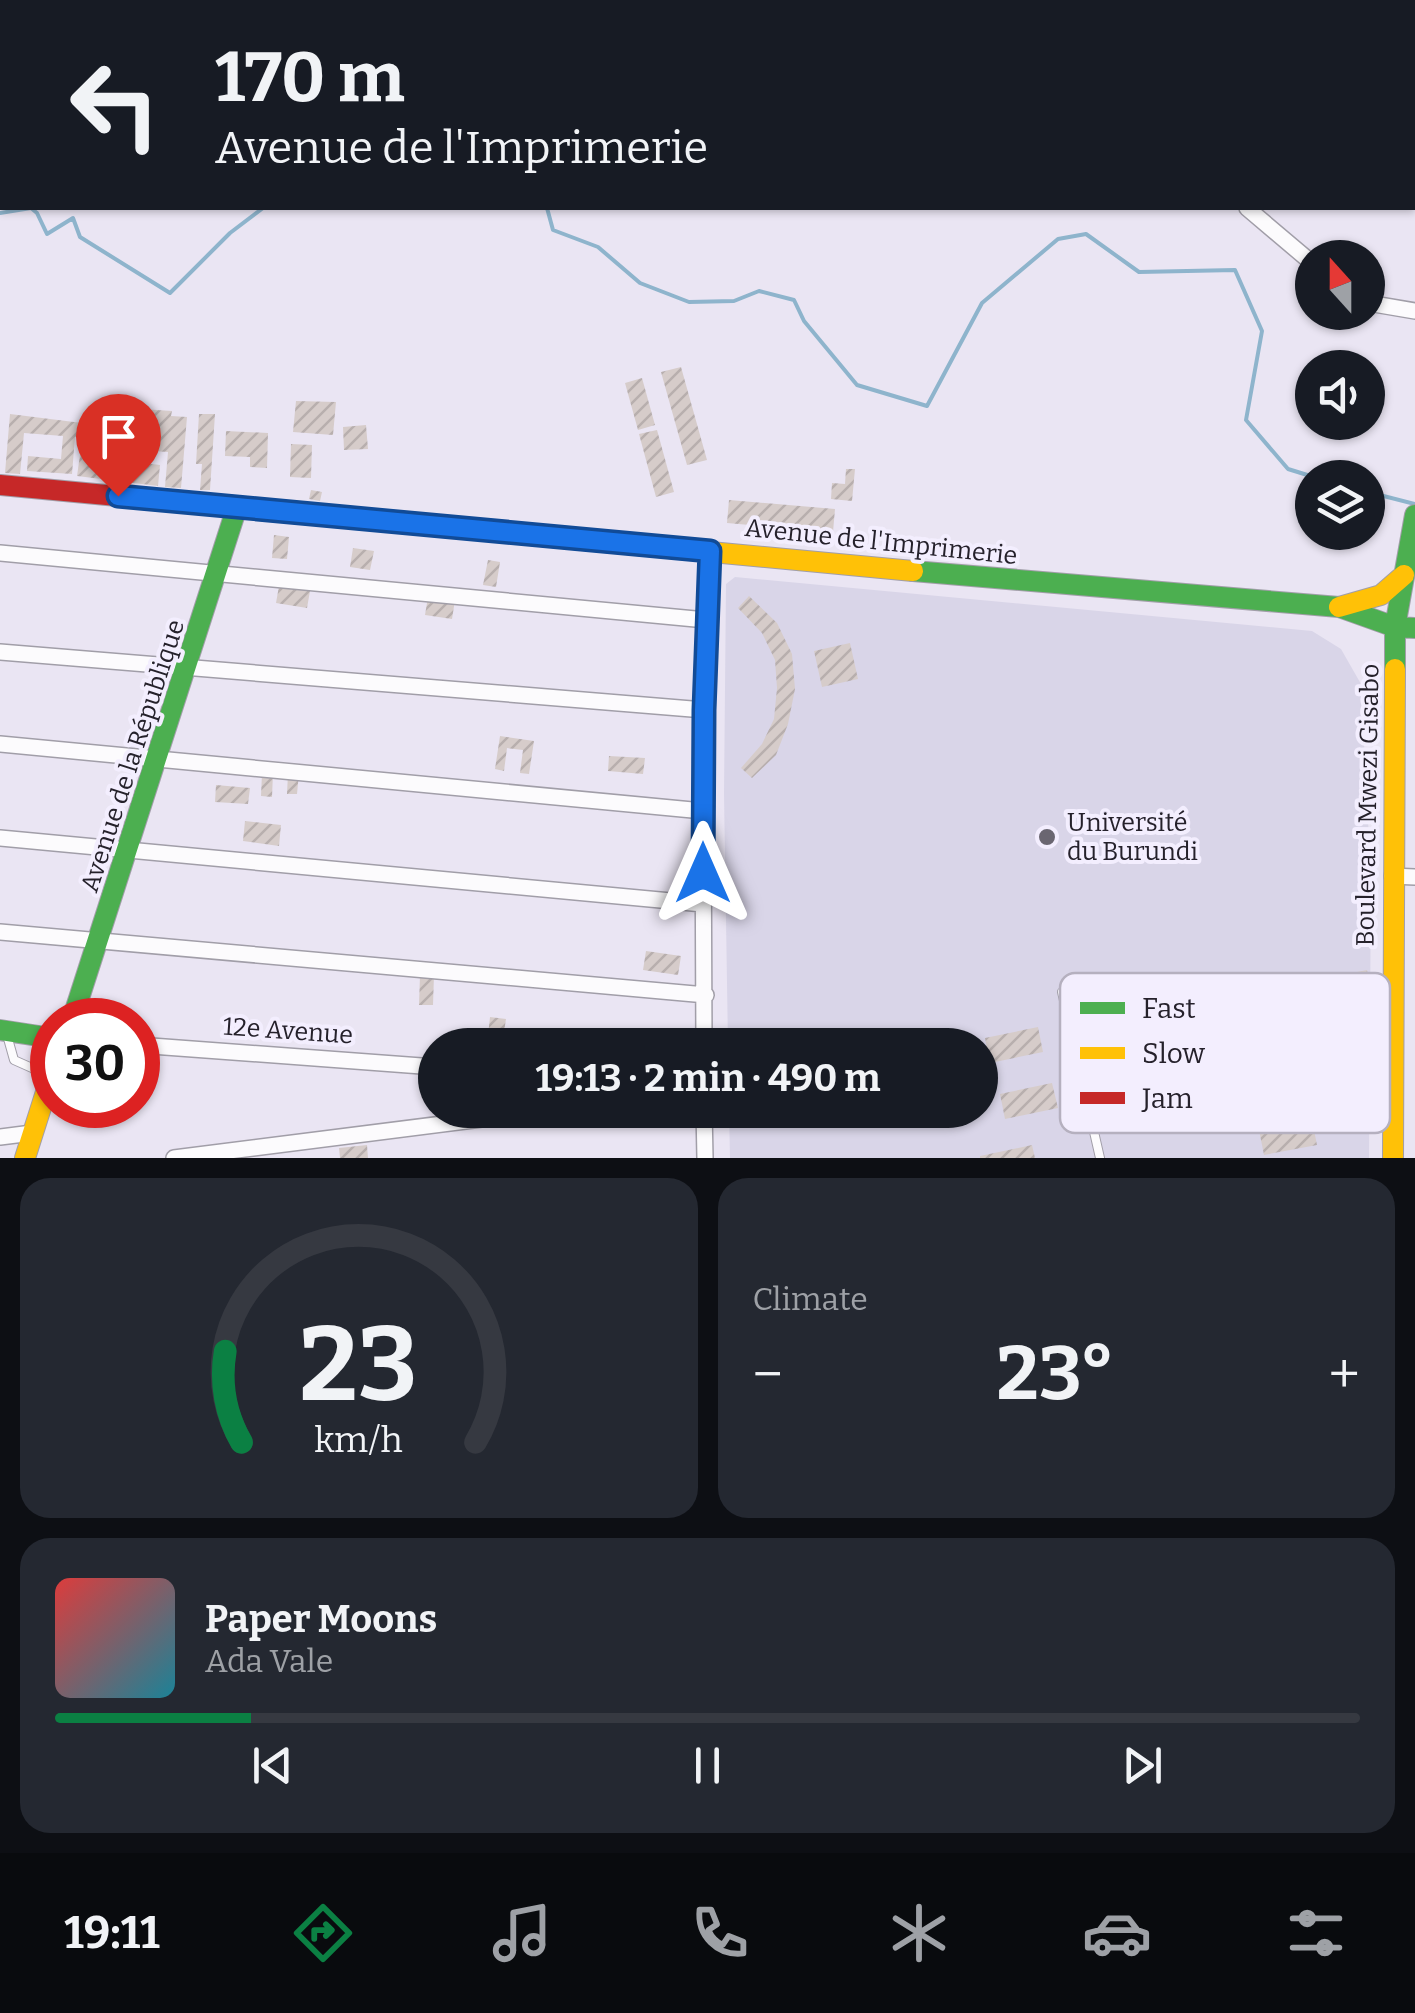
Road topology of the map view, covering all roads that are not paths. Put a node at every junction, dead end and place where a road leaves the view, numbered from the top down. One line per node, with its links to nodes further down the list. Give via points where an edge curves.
1 (1249, 210): 2 (street)
2 (1295, 249)
3 (1385, 306): 4 (street)
4 (1415, 311)
5 (0, 486): 6 (street, Avenue de l'Imprimerie)
6 (237, 507): 8 (street, Avenue de l'Imprimerie); 11 (street, Avenue de la République)
7 (1415, 515): 10 (street, Boulevard Mwezi Gisabo)
8 (710, 551): 12 (street, Avenue de l'Imprimerie); 13 (street)
9 (0, 554): 11 (street)
10 (1406, 565): 12 (street, via 1381,595); 14 (street, Boulevard Mwezi Gisabo)
11 (218, 575): 13 (street); 16 (street, Avenue de la République)
12 (1339, 608): 14 (street, Avenue de l'Imprimerie)
13 (706, 620): 17 (street)
14 (1405, 628): 23 (street, Boulevard Mwezi Gisabo)
15 (0, 652): 16 (street)
16 (184, 670): 17 (street); 19 (street, Avenue de la République)
17 (704, 710): 20 (street)
18 (0, 744): 19 (street)
19 (157, 760): 20 (street); 22 (street, Avenue de la République)
20 (702, 811): 25 (street)
21 (0, 838): 22 (street)
22 (130, 850): 25 (street); 27 (street, Avenue de la République)
23 (1392, 876): 24 (street); 33 (street, Boulevard Mwezi Gisabo)
24 (1415, 877)
25 (703, 904): 28 (street)
26 (0, 932): 27 (street)
27 (100, 941): 28 (street); 29 (street, Avenue de la République)
28 (706, 995): 30 (street)
29 (80, 998)
30 (705, 1028)
31 (3, 1030): 32 (street); 36 (lane, via 14,1060)
32 (30, 1034)
33 (1392, 1046): 35 (street); 48 (street, Boulevard Mwezi Gisabo)
34 (160, 1047): 37 (street, 12e Avenue)
35 (1415, 1048)
36 (30, 1066)
37 (418, 1066)
38 (418, 1127): 45 (street)
39 (34, 1128): 41 (street)
40 (704, 1128): 46 (street)
41 (32, 1133): 43 (street); 44 (street)
42 (1094, 1133): 47 (lane)
43 (0, 1137)
44 (25, 1158)
45 (174, 1158)
46 (705, 1158)
47 (1100, 1158)
48 (1393, 1158)

